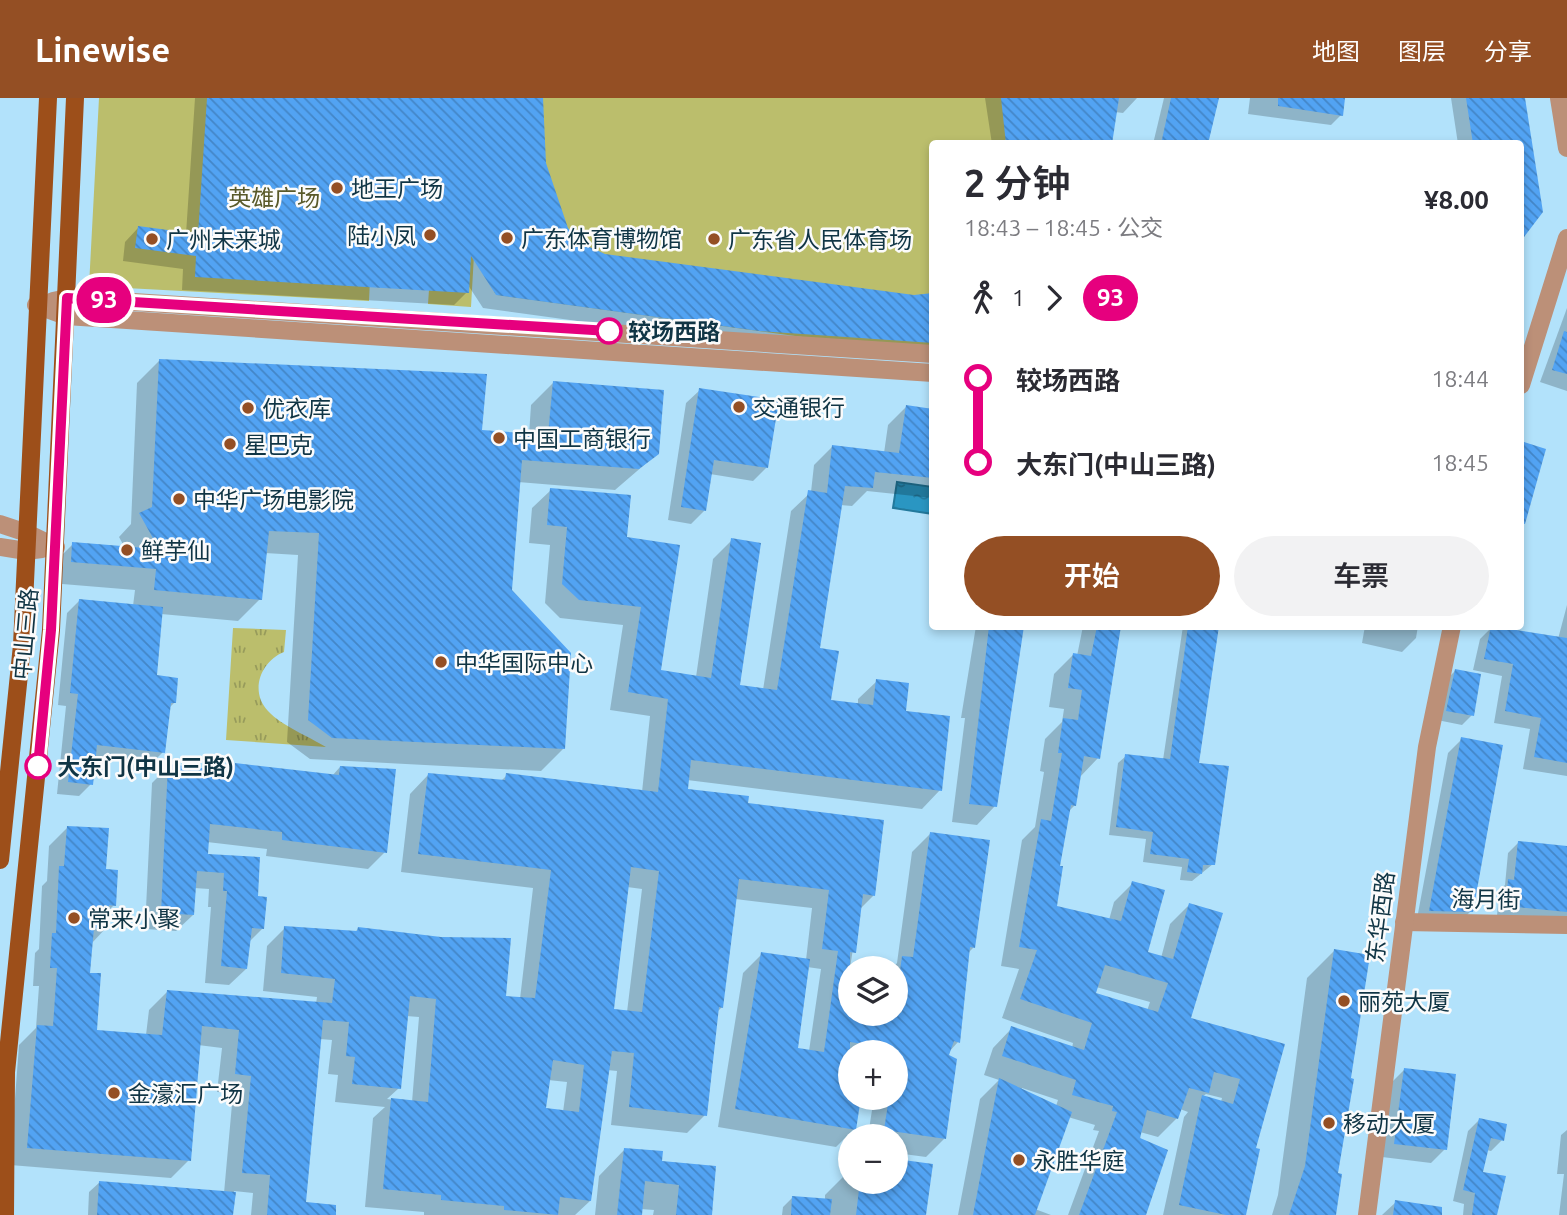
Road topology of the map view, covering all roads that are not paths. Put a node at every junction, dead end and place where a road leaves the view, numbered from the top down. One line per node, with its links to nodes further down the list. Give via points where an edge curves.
1 (48, 98): 7 (main road, 中山三路)
2 (75, 98): 6 (main road, 中山三路)
3 (1559, 98): 4 (street)
4 (1567, 148)
5 (1567, 238): 11 (street)
6 (67, 298): 7 (street); 8 (main road, 中山三路); 9 (street)
7 (36, 306): 8 (street); 13 (main road, 中山三路)
8 (66, 316): 10 (street); 15 (main road, 中山三路)
9 (929, 354)
10 (929, 373)
11 (1524, 375)
12 (0, 524): 13 (street)
13 (27, 542): 14 (street); 15 (street); 17 (main road, 中山三路, via 22,645)
14 (0, 547)
15 (56, 547): 20 (main road, 中山三路, via 6,1072)
16 (1450, 630): 18 (street, 东华西路, via 1427,747)
17 (0, 860)
18 (1404, 922): 19 (street, 海月街); 21 (street, 东华西路)
19 (1567, 925)
20 (5, 1215)
21 (1367, 1215)

